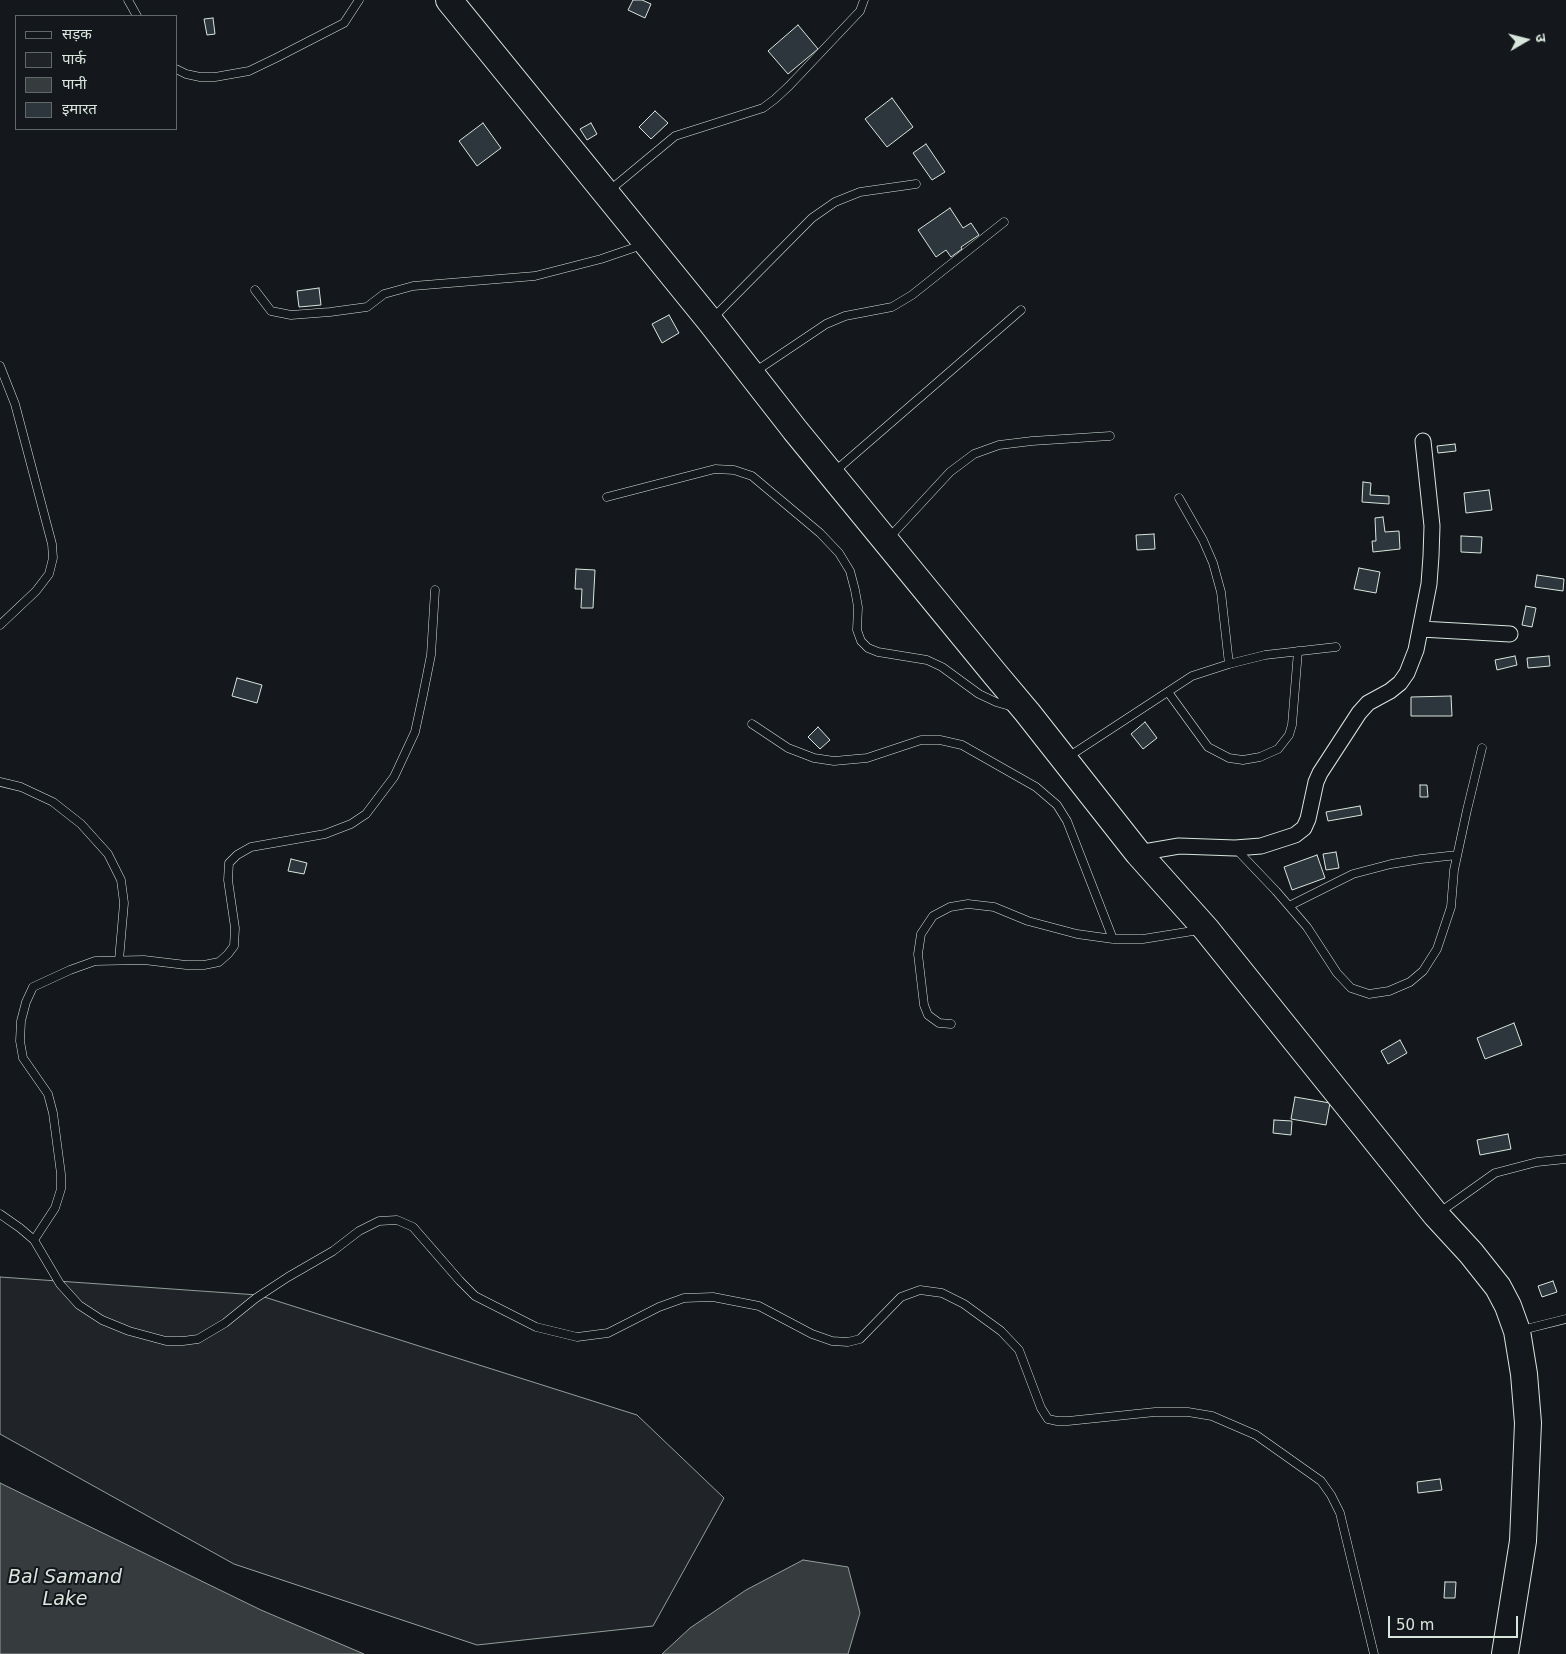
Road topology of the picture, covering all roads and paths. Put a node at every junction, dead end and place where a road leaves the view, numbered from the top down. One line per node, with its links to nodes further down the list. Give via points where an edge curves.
1 (128, 0): 5 (lane)
2 (359, 0): 6 (lane, via 344,23 249,70 200,77)
3 (449, 0): 8 (highway)
4 (864, 0): 8 (lane, via 860,10 789,86 763,108 675,136)
5 (136, 15)
6 (178, 70)
7 (916, 184): 13 (lane, via 860,192 835,202 812,218)
8 (607, 193): 10 (highway)
9 (1004, 222): 15 (lane, via 912,295 892,307 845,316 826,324)
10 (646, 243): 11 (lane, via 535,276 413,286 384,294 367,306 330,312 291,315 271,311); 13 (highway)
11 (255, 290)
12 (1021, 310): 18 (lane)
13 (710, 321): 15 (highway)
14 (0, 366): 23 (lane, via 15,404 53,558 49,574 36,592)
15 (752, 374): 18 (highway)
16 (1110, 436): 21 (lane, via 999,445 974,454 950,472)
17 (1423, 440): 24 (street, via 1432,526 1429,584)
18 (832, 473): 21 (highway)
19 (607, 497): 30 (lane, via 715,470 734,470 752,476 839,552 850,571 855,590 857,630 868,648 927,660 979,694)
20 (1179, 498): 28 (lane, via 1213,563 1221,592)
21 (887, 540): 30 (highway)
22 (435, 590): 41 (lane, via 431,655 415,732 394,777 366,814 325,834 251,847 229,863 234,946 219,962 186,965)
23 (0, 625)
24 (1421, 629): 25 (street); 35 (street, via 1416,650 1400,683 1358,713 1320,772 1304,828 1294,835 1261,846)
25 (1510, 634)
26 (1336, 647): 27 (lane)
27 (1298, 650): 28 (lane); 29 (lane, via 1289,735 1278,749 1260,757 1229,758 1208,747)
28 (1229, 664): 29 (lane, via 1192,676)
29 (1168, 692): 33 (lane)
30 (1027, 712): 33 (highway)
31 (752, 724): 40 (lane, via 788,748 814,758 834,761 866,758 921,740 940,740 962,745 1036,787 1057,805 1067,821)
32 (1482, 748): 37 (lane)
33 (1064, 760): 36 (highway)
34 (0, 782): 41 (lane, via 21,787 53,802 81,824 108,854 121,880 124,903)
35 (1236, 848): 36 (street, via 1179,846); 38 (lane)
36 (1138, 853): 39 (highway)
37 (1457, 855): 38 (lane, via 1401,862 1353,874); 38 (lane, via 1451,907 1437,949 1423,971 1410,982 1389,991 1369,994 1351,988)
38 (1289, 906)
39 (1206, 929): 40 (lane, via 1143,939); 45 (highway)
40 (1114, 939): 42 (lane, via 1076,934 1028,921 994,907 950,906 932,916 921,934 918,954 928,1015 939,1024)
41 (119, 960): 46 (lane, via 95,962 43,982 33,987 26,1002 21,1021 23,1058 48,1094 61,1174 61,1189 55,1208)
42 (951, 1024)
43 (1566, 1159): 45 (lane, via 1537,1162 1495,1173)
44 (0, 1214): 46 (lane)
45 (1436, 1215): 48 (highway, via 1498,1287)
46 (34, 1240): 49 (lane, via 60,1284 79,1304 102,1320 166,1341 198,1339 359,1231 379,1221 397,1220 413,1226 476,1296 536,1328 577,1337 608,1333 684,1298 713,1297 759,1306 812,1334 848,1342 860,1340 901,1297 920,1290 942,1293 964,1304 1001,1331 1019,1350 1048,1419 1057,1422 1155,1412 1212,1416 1256,1434 1321,1481 1340,1512)
47 (1566, 1319): 48 (lane)
48 (1517, 1331): 50 (highway, via 1528,1423 1523,1541)
49 (1374, 1654)
50 (1504, 1654)

